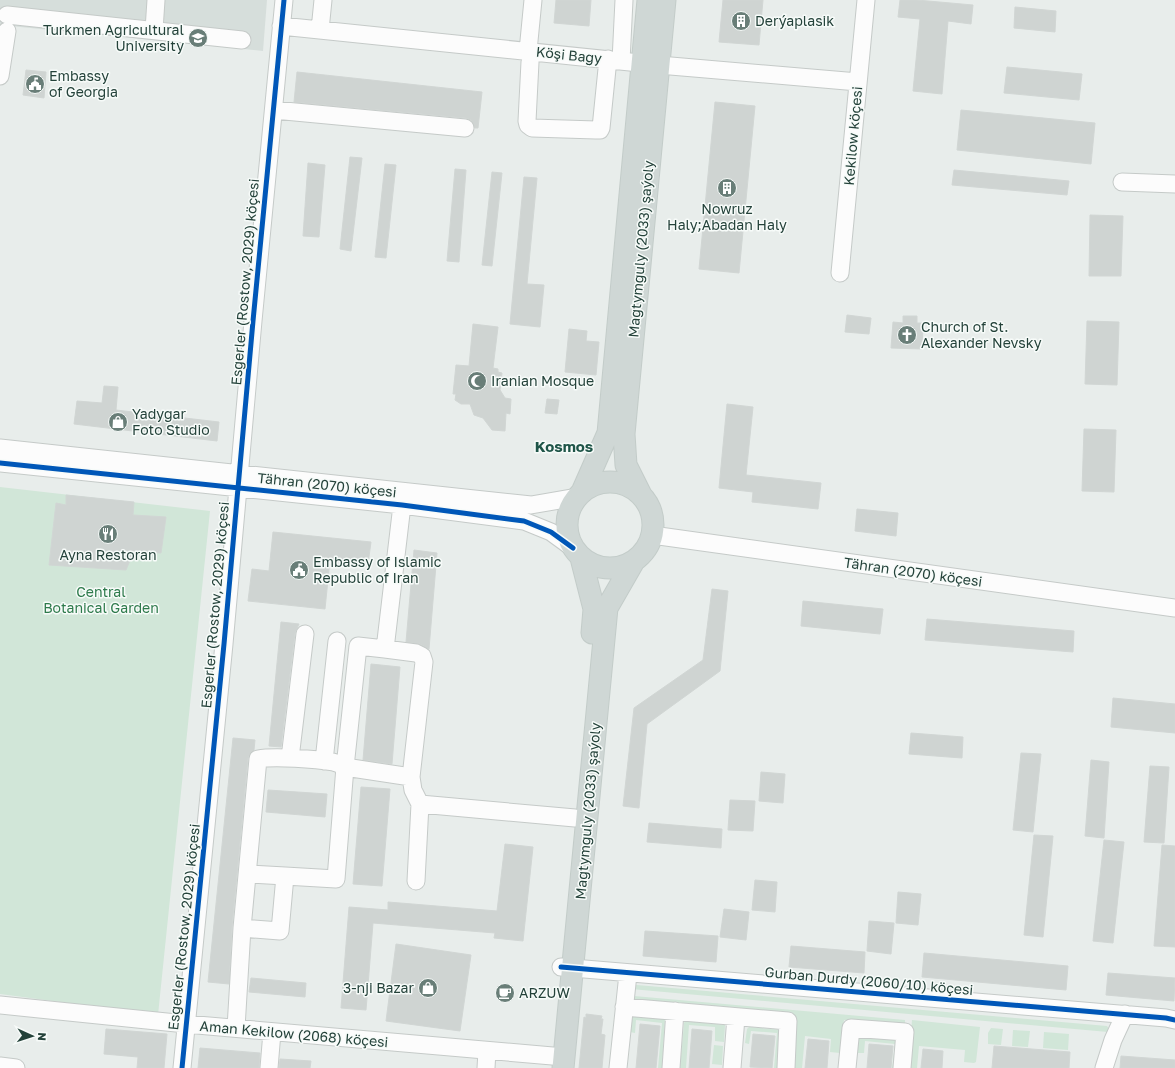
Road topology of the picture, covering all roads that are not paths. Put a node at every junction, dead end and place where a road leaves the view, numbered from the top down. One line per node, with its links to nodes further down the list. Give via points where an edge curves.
1 (156, 0): 10 (street)
2 (284, 0): 9 (street, Esgerler (Rostow, 2029) köçesi)
3 (323, 0): 11 (street)
4 (533, 0): 13 (street)
5 (624, 0): 14 (street)
6 (648, 0): 15 (main road, Magtymguly (2033) şaýoly)
7 (665, 0): 15 (main road, Magtymguly (2033) şaýoly)
8 (866, 0): 17 (street, Kekilow köçesi)
9 (281, 26): 11 (street, Köşi Bagy); 18 (street, Esgerler (Rostow, 2029) köçesi)
10 (154, 30): 12 (street); 16 (street, via 7,23)
11 (320, 30): 13 (street, Köşi Bagy)
12 (242, 40)
13 (529, 57): 14 (street, Köşi Bagy); 14 (street, via 527,121 532,128 600,130)
14 (614, 60): 15 (street, Köşi Bagy)
15 (650, 64): 17 (street, Köşi Bagy); 26 (main road, Magtymguly (2033) şaýoly, via 608,433); 27 (main road, Magtymguly (2033) şaýoly, via 624,434 626,465)
16 (0, 76)
17 (858, 82): 22 (street, Kekilow köçesi)
18 (274, 110): 19 (street); 25 (street, Esgerler (Rostow, 2029) köçesi)
19 (465, 128)
20 (1122, 182): 21 (street)
21 (1175, 184)
22 (840, 273)
23 (0, 448): 25 (street, Tähran (2070) köçesi)
24 (0, 463): 25 (street, Tähran (2070) köçesi)
25 (239, 481): 26 (street, Tähran (2070) köçesi, via 531,505); 28 (street, Tähran (2070) köçesi); 54 (street, Esgerler (Rostow, 2029) köçesi)
26 (580, 494): 27 (main road, via 596,484 612,482 628,486); 30 (main road, via 572,504 567,518 567,534)
27 (641, 495): 29 (main road, via 650,510 653,522)
28 (402, 505): 30 (street, Tähran (2070) köçesi, via 524,521 551,532); 35 (street)
29 (652, 535): 31 (main road, via 645,550); 32 (street, Tähran (2070) köçesi)
30 (577, 553): 31 (main road, via 595,566 611,569); 41 (main road, Magtymguly (2033) şaýoly, via 594,609)
31 (634, 561): 46 (main road, Magtymguly (2033) şaýoly, via 607,608)
32 (1175, 608)
33 (306, 634): 36 (street)
34 (337, 641): 37 (street)
35 (385, 649): 38 (street, via 358,646); 39 (street, via 416,653 422,656 424,662)
36 (290, 758): 37 (street); 42 (street, via 260,758 257,761)
37 (324, 761): 38 (street, via 335,762)
38 (345, 767): 39 (street); 43 (street, via 336,879)
39 (411, 777): 40 (street, via 413,790)
40 (420, 804): 41 (street); 44 (street)
41 (574, 818): 46 (main road, Magtymguly (2033) şaýoly)
42 (248, 874): 43 (street); 45 (street)
43 (285, 876): 45 (street, via 280,931)
44 (416, 880)
45 (242, 928): 55 (street)
46 (567, 968): 47 (street, Gurban Durdy (2060/10) köçesi); 58 (main road, Magtymguly (2033) şaýoly)
47 (628, 974): 49 (street); 51 (street, Gurban Durdy (2060/10) köçesi)
48 (0, 1005): 54 (street, Aman Kekilow (2068) köçesi)
49 (624, 1007): 50 (street); 63 (street)
50 (675, 1011): 52 (street); 64 (street)
51 (1125, 1014): 53 (street, Gurban Durdy (2060/10) köçesi); 69 (street)
52 (736, 1017): 65 (street); 66 (street, via 788,1020)
53 (1175, 1020)
54 (186, 1024): 55 (street, Aman Kekilow (2068) köçesi); 61 (street, Esgerler (Rostow, 2029) köçesi)
55 (236, 1028): 56 (street, Aman Kekilow (2068) köçesi)
56 (272, 1032): 57 (street, Aman Kekilow (2068) köçesi); 62 (street)
57 (486, 1060): 58 (street, Aman Kekilow (2068) köçesi)
58 (558, 1063)
59 (0, 1066): 60 (street)
60 (16, 1068)
61 (182, 1068)
62 (269, 1068)
63 (618, 1068)
64 (671, 1068)
65 (732, 1068)
66 (786, 1068)
67 (847, 1068): 68 (street, via 851,1028 905,1032)
68 (902, 1068)
69 (1104, 1068)

